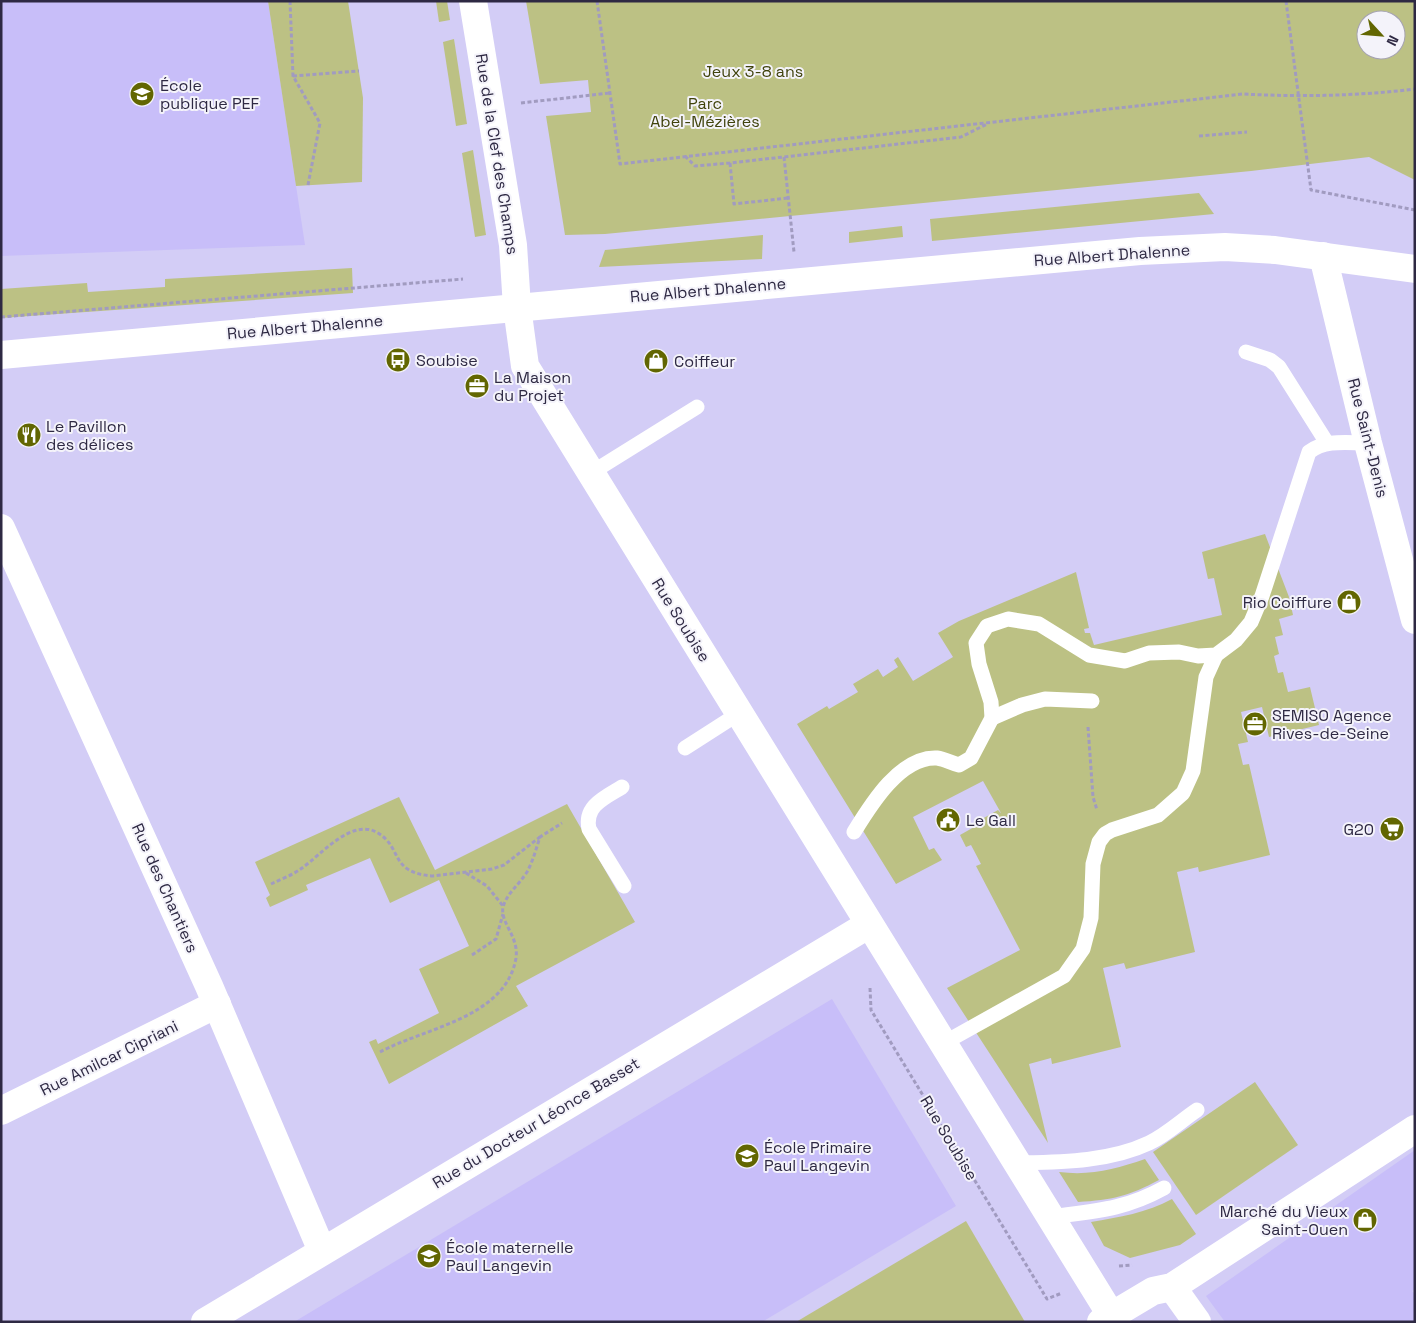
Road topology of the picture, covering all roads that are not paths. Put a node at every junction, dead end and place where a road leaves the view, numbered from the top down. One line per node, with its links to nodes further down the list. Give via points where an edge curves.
1 (472, 1): 4 (street, Rue de la Clef des Champs, via 513,245)
2 (1322, 256): 3 (street, Rue Albert Dhalenne); 4 (street, Rue Albert Dhalenne, via 1225,247 1149,251); 9 (street, Rue Saint-Denis)
3 (1415, 269)
4 (517, 307): 6 (street, Rue Albert Dhalenne); 10 (street, Rue Soubise, via 525,366)
5 (1246, 352): 8 (lane, via 1270,360 1279,367)
6 (1, 356)
7 (697, 407): 10 (lane)
8 (1327, 443): 9 (lane); 13 (lane, via 1309,452 1251,622 1236,640)
9 (1368, 443): 12 (street, Rue Saint-Denis)
10 (591, 473): 15 (street, Rue Soubise)
11 (1, 528): 22 (street, Rue des Chantiers)
12 (1415, 620)
13 (1216, 655): 16 (lane, via 1149,653 1125,661 1089,655 1038,624 1008,619 987,626 976,643); 23 (lane, via 1206,678 1193,771 1183,793 1158,816 1104,834 1093,864 1091,918 1083,949 1064,976)
14 (1092, 701): 16 (lane, via 1045,699)
15 (738, 714): 17 (lane); 21 (street, Rue Soubise)
16 (992, 718): 19 (lane, via 968,762 959,765 935,758 899,773 870,806)
17 (685, 748)
18 (622, 788): 20 (lane, via 597,802 587,820 589,830)
19 (854, 832)
20 (624, 886)
21 (868, 925): 23 (street, Rue Soubise); 30 (street, Rue du Docteur Léonce Basset)
22 (217, 1004): 25 (street, Rue Amilcar Cipriani); 30 (street, Rue des Chantiers)
23 (942, 1044): 27 (street, Rue Soubise)
24 (1197, 1110): 27 (lane, via 1150,1142 1128,1150 1094,1158)
25 (1, 1111)
26 (1415, 1129): 31 (street)
27 (1016, 1163): 29 (street, Rue Soubise)
28 (1164, 1188): 29 (lane, via 1140,1201 1118,1207)
29 (1050, 1216): 32 (street, Rue Soubise, via 1090,1282)
30 (322, 1251): 33 (street, Rue du Docteur Léonce Basset)
31 (1172, 1287): 32 (street, via 1153,1291); 34 (street)
32 (1106, 1318)
33 (205, 1322)
34 (1196, 1322)

